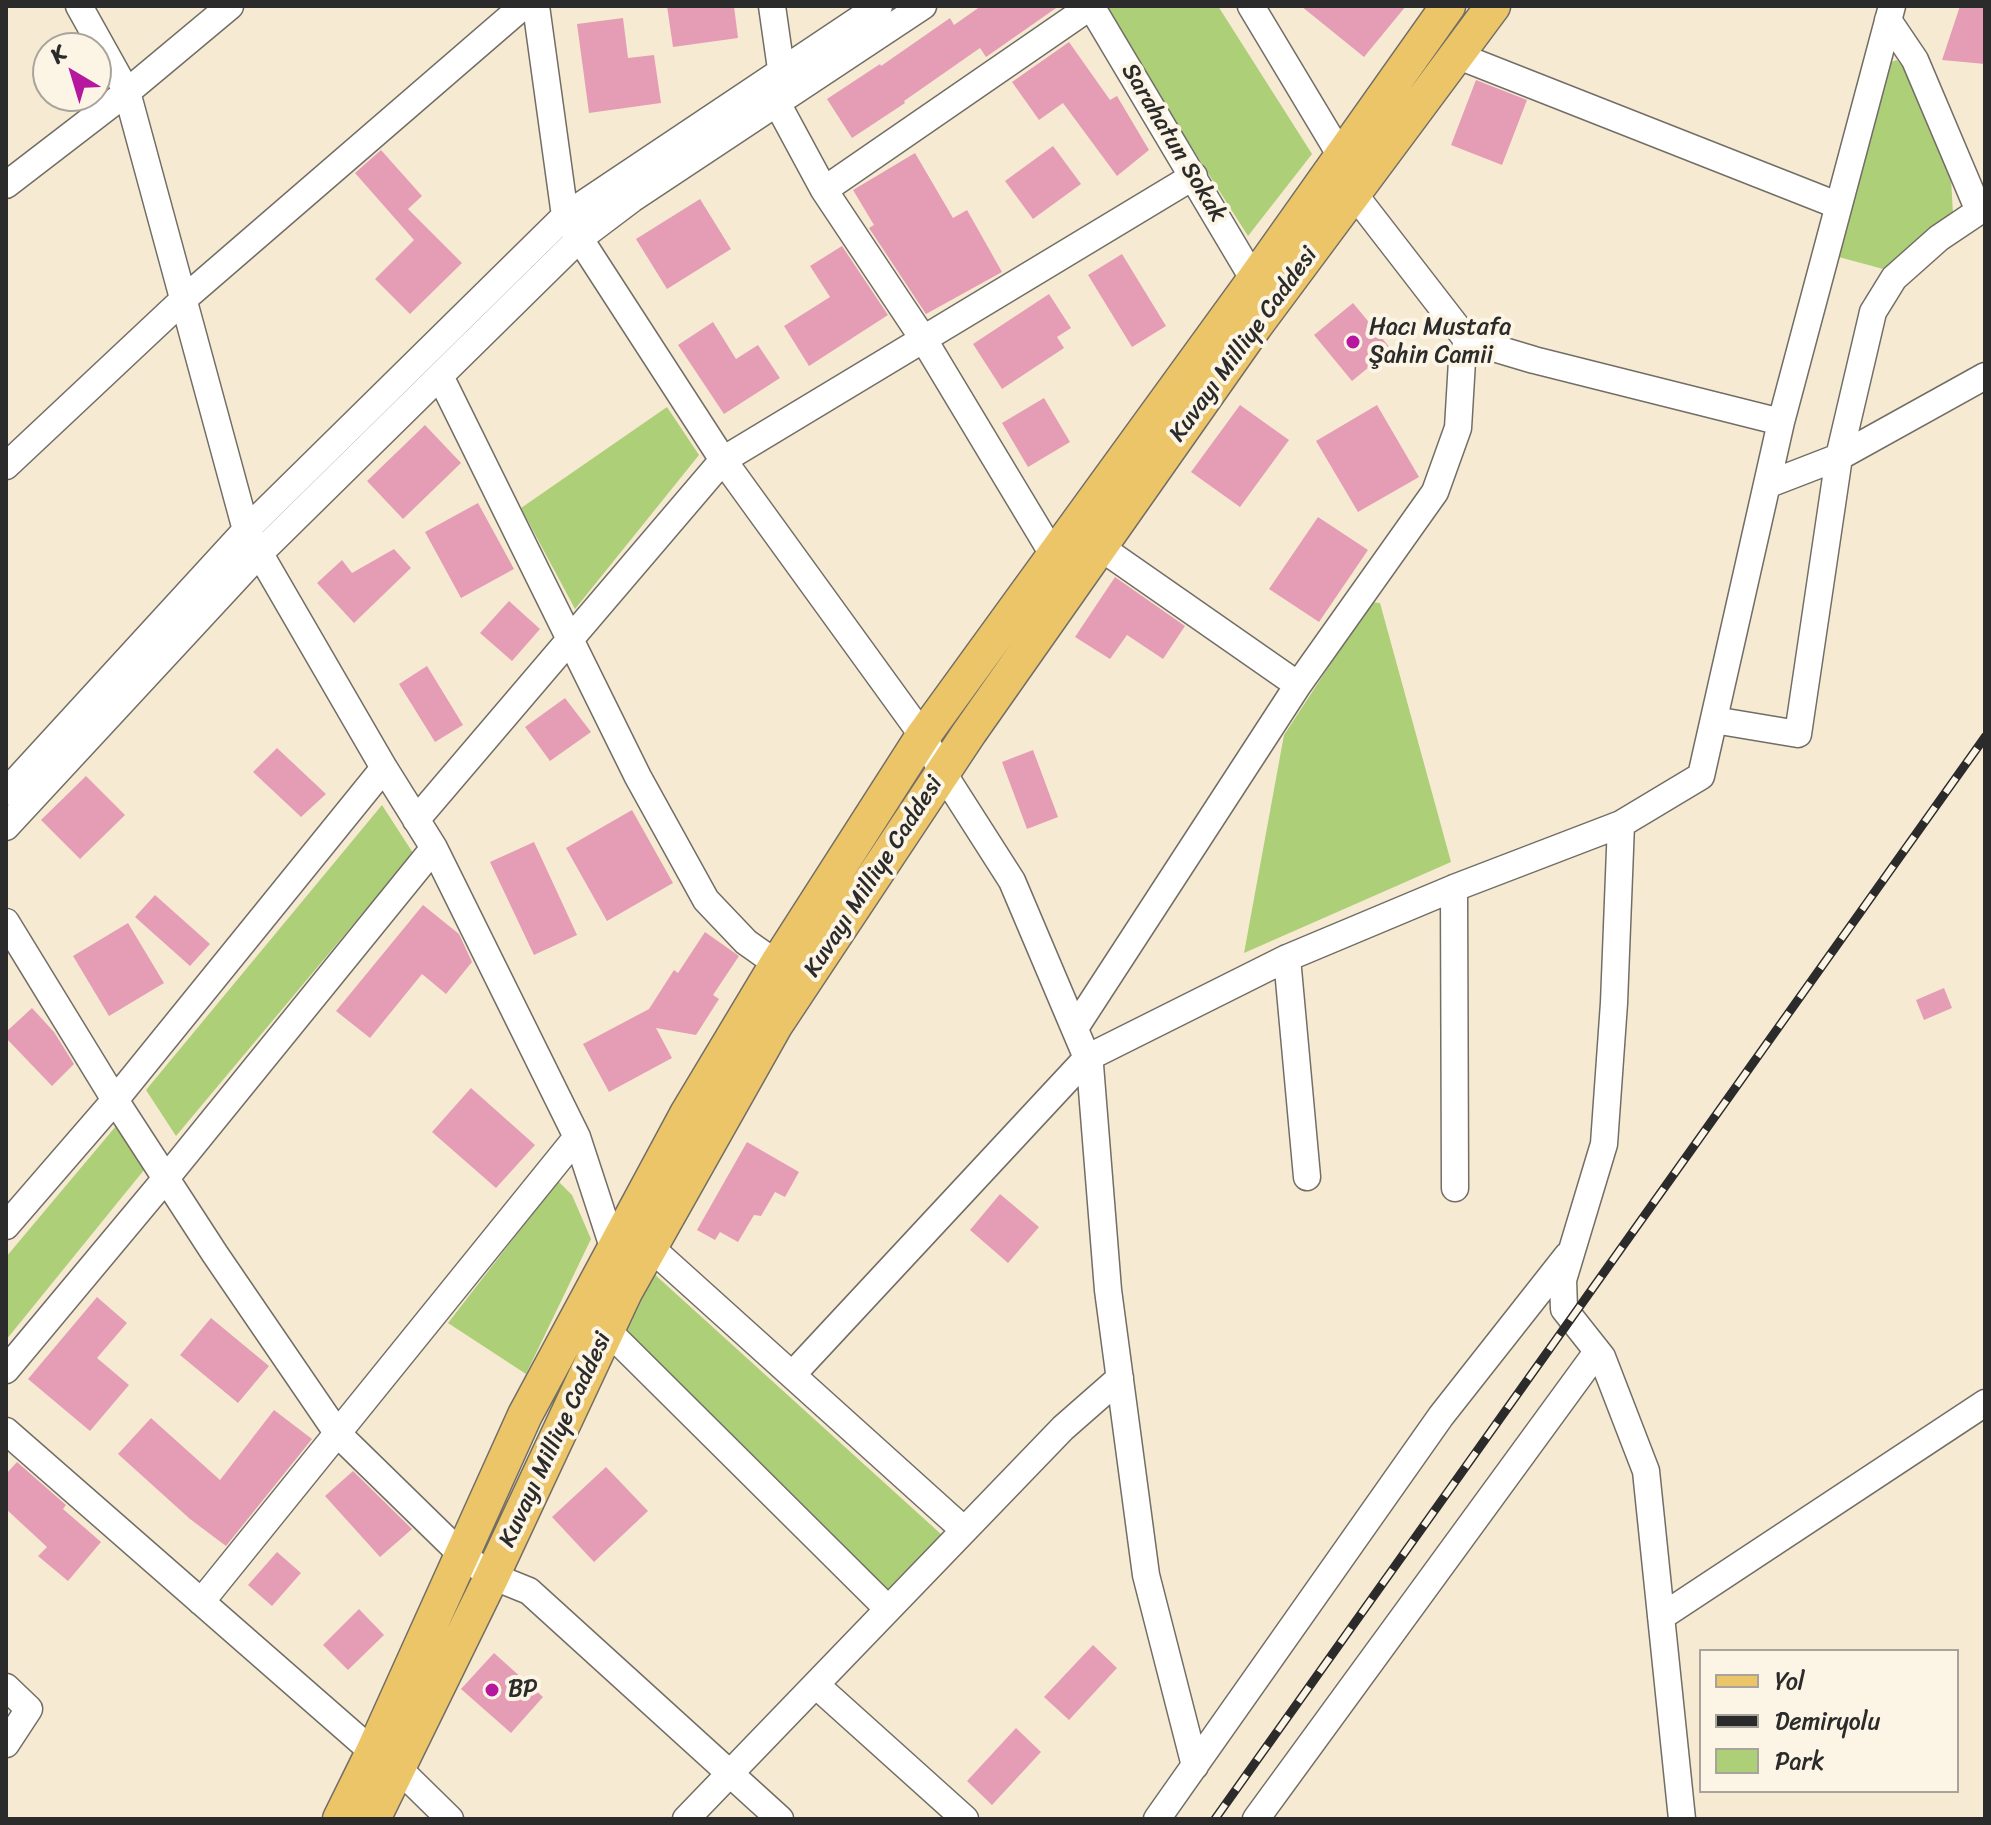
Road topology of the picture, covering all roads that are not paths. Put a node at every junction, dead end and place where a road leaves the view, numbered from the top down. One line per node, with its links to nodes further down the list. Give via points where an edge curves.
1 (79, 6): 15 (street)
2 (230, 6): 15 (street)
3 (523, 6): 27 (street)
4 (536, 6): 24 (street)
5 (772, 6): 14 (street)
6 (879, 6): 14 (street)
7 (923, 6): 16 (street)
8 (1091, 6): 18 (street, Sarahatun Sokak); 20 (street)
9 (1251, 6): 17 (street)
10 (1448, 6): 17 (main road, Kuvayı Milliye Caddesi)
11 (1493, 6): 13 (main road, Kuvayı Milliye Caddesi)
12 (1890, 13): 22 (street); 23 (street)
13 (1456, 55): 21 (main road, Kuvayı Milliye Caddesi); 22 (street)
14 (781, 69): 24 (street)
15 (127, 92): 19 (street); 27 (street)
16 (777, 103): 20 (street); 25 (street)
17 (1341, 156): 26 (main road, Kuvayı Milliye Caddesi)
18 (1194, 176): 26 (street, Sarahatun Sokak); 28 (street)
19 (6, 185)
20 (824, 190): 28 (street)
21 (1354, 194): 29 (street); 38 (main road, Kuvayı Milliye Caddesi)
22 (1837, 205): 32 (street)
23 (1982, 209): 33 (street, via 1894,278 1873,312)
24 (565, 216): 25 (street); 37 (street)
25 (579, 239): 30 (street); 34 (street)
26 (1254, 280): 40 (main road, Kuvayı Milliye Caddesi)
27 (185, 298): 35 (street); 37 (street)
28 (924, 340): 34 (street); 40 (street)
29 (1467, 340): 32 (street); 42 (street, via 1458,428 1435,492)
30 (440, 376): 39 (street); 41 (street)
31 (1985, 376): 33 (street)
32 (1781, 422): 36 (street)
33 (1839, 457): 36 (street); 43 (street, via 1798,734)
34 (723, 460): 41 (street); 44 (street)
35 (6, 466)
36 (1769, 484): 43 (street)
37 (246, 530): 39 (street); 47 (street)
38 (1100, 547): 42 (street); 46 (main road, Kuvayı Milliye Caddesi)
39 (260, 553): 45 (street); 50 (street)
40 (1054, 556): 44 (main road, Kuvayı Milliye Caddesi)
41 (572, 640): 48 (street); 55 (street, via 638,777 706,900 746,942)
42 (1298, 685): 56 (street)
43 (1714, 720): 49 (street, via 1701,776)
44 (923, 736): 46 (street); 55 (main road, Kuvayı Milliye Caddesi)
45 (384, 768): 48 (street); 58 (street)
46 (943, 773): 56 (street, via 1012,881); 64 (main road, Kuvayı Milliye Caddesi, via 776,1024)
47 (6, 792)
48 (416, 820): 51 (street)
49 (1621, 824): 52 (street); 66 (street, via 1604,1144)
50 (6, 827)
51 (434, 848): 59 (street); 60 (street)
52 (1454, 888): 54 (street); 62 (street)
53 (6, 922): 58 (street)
54 (1287, 958): 57 (street); 61 (street)
55 (777, 964): 65 (main road, Kuvayı Milliye Caddesi)
56 (1075, 1028): 57 (street)
57 (1087, 1058): 70 (street); 71 (street)
58 (115, 1100): 60 (street); 63 (street)
59 (577, 1137): 65 (street); 74 (street)
60 (167, 1177): 69 (street); 74 (street)
61 (1307, 1177)
62 (1455, 1188)
63 (6, 1226)
64 (650, 1247): 67 (main road, Kuvayı Milliye Caddesi); 70 (street)
65 (614, 1250): 76 (main road, Kuvayı Milliye Caddesi, via 525,1415)
66 (1570, 1253): 68 (street, via 1563,1280 1564,1309); 85 (street, via 1441,1416)
67 (607, 1330): 77 (main road, Kuvayı Milliye Caddesi); 79 (street)
68 (1597, 1352): 80 (street, via 1646,1471); 94 (street)
69 (6, 1370)
70 (792, 1375): 75 (street)
71 (1120, 1378): 75 (street); 85 (street, via 1146,1575)
72 (1985, 1403): 80 (street)
73 (6, 1431): 78 (street)
74 (338, 1434): 76 (street); 78 (street)
75 (964, 1530): 79 (street)
76 (463, 1556): 77 (street); 84 (main road, Kuvayı Milliye Caddesi)
77 (492, 1576): 84 (main road, Kuvayı Milliye Caddesi); 86 (street, via 529,1591)
78 (201, 1602): 84 (street)
79 (888, 1609): 81 (street)
80 (1661, 1617): 95 (street)
81 (816, 1685): 86 (street); 92 (street)
82 (6, 1687): 83 (street, via 29,1709)
83 (6, 1744)
84 (386, 1760): 87 (main road, Kuvayı Milliye Caddesi); 88 (main road, Kuvayı Milliye Caddesi); 89 (street)
85 (1195, 1766): 93 (street)
86 (732, 1773): 90 (street); 91 (street)
87 (340, 1819)
88 (373, 1819)
89 (450, 1819)
90 (686, 1819)
91 (780, 1819)
92 (965, 1819)
93 (1157, 1819)
94 (1256, 1819)
95 (1682, 1819)

